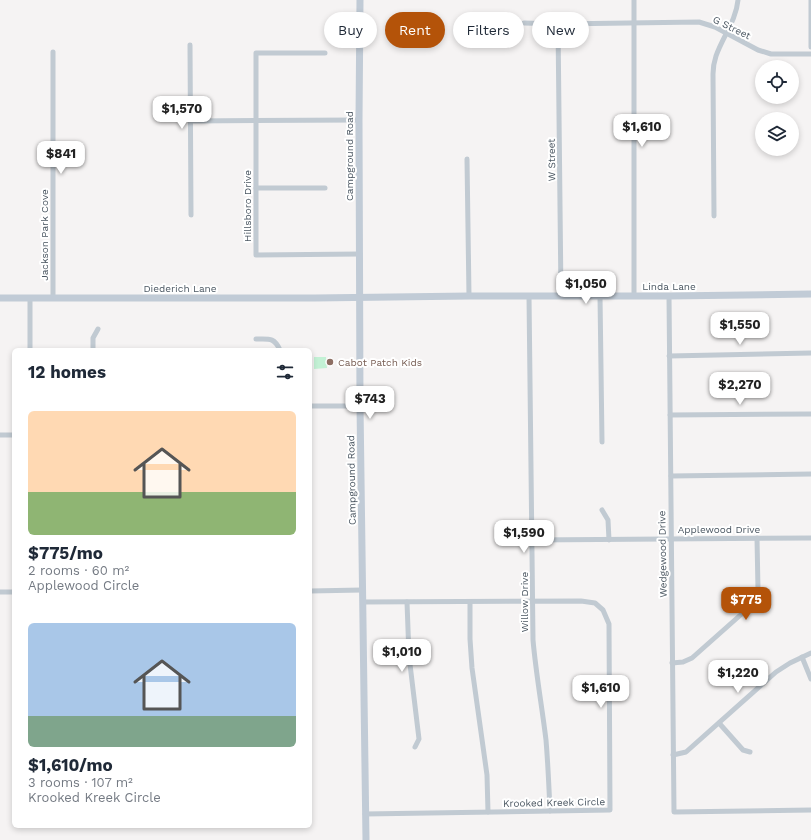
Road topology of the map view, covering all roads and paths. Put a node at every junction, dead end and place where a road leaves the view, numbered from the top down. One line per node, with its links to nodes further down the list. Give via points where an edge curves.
1 (360, 0): 16 (street, Campground Road)
2 (634, 0): 7 (street)
3 (738, 0): 9 (street, via 735,17)
4 (810, 0): 11 (street)
5 (524, 23): 6 (street, G Street)
6 (532, 23)
7 (634, 23): 8 (street, G Street); 9 (street, G Street, via 699,22); 30 (street)
8 (589, 24)
9 (727, 33): 15 (street, G Street, via 771,54); 23 (street, via 716,54 713,68)
10 (190, 45): 17 (street)
11 (811, 47)
12 (558, 48): 28 (street, W Street)
13 (53, 52): 35 (street, Jackson Park Cove)
14 (325, 53): 18 (street, Hillsboro Drive, via 256,53)
15 (811, 54)
16 (359, 120): 18 (street); 24 (street, Campground Road)
17 (190, 121): 18 (street); 22 (street)
18 (256, 121): 20 (street, Hillsboro Drive)
19 (467, 159): 26 (street)
20 (256, 188): 21 (street); 24 (street, Hillsboro Drive, via 256,255)
21 (325, 188)
22 (191, 215)
23 (714, 216)
24 (360, 254): 32 (street, Campground Road)
25 (811, 294): 31 (street, Linda Lane)
26 (469, 296): 27 (street, Linda Lane); 32 (street, Linda Lane)
27 (529, 296): 28 (street, Linda Lane); 56 (street, Willow Drive)
28 (561, 296): 29 (street, Linda Lane)
29 (600, 296): 30 (street, Linda Lane); 49 (street)
30 (634, 296): 31 (street, Linda Lane)
31 (669, 296): 42 (street, Wedgewood Drive)
32 (360, 297): 35 (street, Diederich Lane); 44 (street, Campground Road)
33 (0, 298): 34 (street, Diederich Lane)
34 (30, 298): 35 (street, Diederich Lane); 38 (street)
35 (53, 298)
36 (98, 329): 39 (street, via 93,338)
37 (256, 339): 40 (street, via 271,340)
38 (30, 348)
39 (93, 348)
40 (279, 348)
41 (811, 354): 42 (street)
42 (669, 356): 46 (street, Wedgewood Drive)
43 (312, 406): 44 (street)
44 (360, 406): 58 (street, Campground Road)
45 (811, 414): 46 (street)
46 (670, 416): 51 (street, Wedgewood Drive)
47 (0, 435): 48 (street)
48 (12, 435)
49 (602, 442)
50 (811, 474): 51 (street)
51 (670, 476): 53 (street, Wedgewood Drive)
52 (602, 510): 57 (street, via 608,520)
53 (671, 538): 54 (street, Applewood Drive); 57 (street, Applewood Drive); 68 (street, Wedgewood Drive)
54 (757, 538): 55 (street, Applewood Drive); 68 (street, via 758,590 754,603 692,658)
55 (811, 538)
56 (532, 540): 57 (street, Applewood Drive); 62 (street, Willow Drive)
57 (609, 540)
58 (362, 590): 59 (street); 63 (street, Campground Road)
59 (312, 591)
60 (0, 592): 61 (street)
61 (12, 592)
62 (533, 601): 65 (street, Krooked Kreek Circle); 75 (street, Willow Drive, via 533,640 547,746); 75 (street, Krooked Kreek Circle, via 595,603 603,610 609,624 610,810)
63 (363, 602): 64 (street, Krooked Kreek Circle); 77 (street, Campground Road)
64 (407, 602): 65 (street, Krooked Kreek Circle); 71 (street, via 409,656 419,739)
65 (470, 602): 76 (street, via 472,668 487,775)
66 (811, 653): 67 (street)
67 (802, 657): 69 (street); 70 (street, via 776,672)
68 (672, 663): 73 (street, Wedgewood Drive)
69 (811, 679)
70 (719, 723): 72 (street, via 743,750); 73 (street, via 686,752)
71 (415, 747)
72 (750, 752)
73 (673, 755): 74 (street, Wedgewood Drive, via 674,812)
74 (811, 810)
75 (550, 811): 76 (street, Krooked Kreek Circle)
76 (488, 812): 77 (street, Krooked Kreek Circle)
77 (365, 814): 78 (street, Campground Road)
78 (366, 840)

